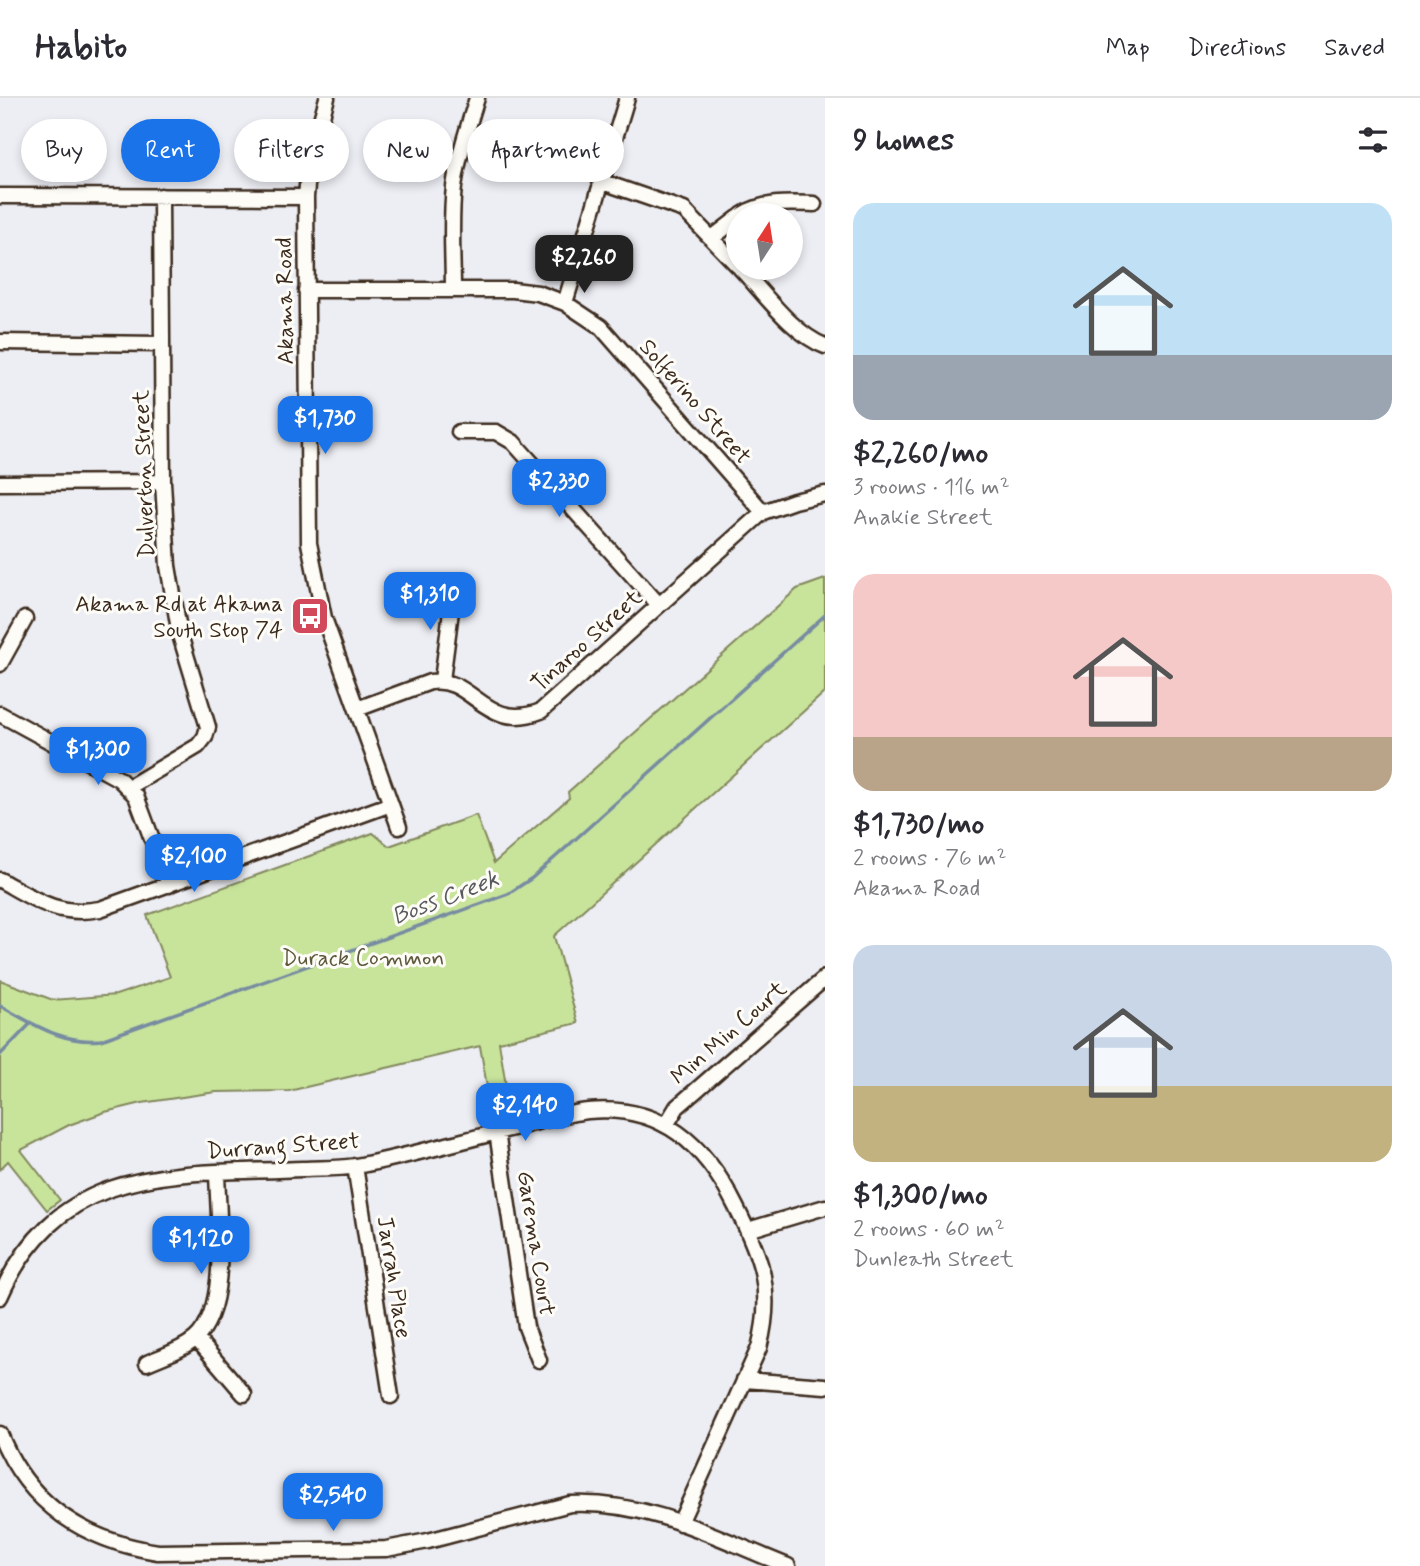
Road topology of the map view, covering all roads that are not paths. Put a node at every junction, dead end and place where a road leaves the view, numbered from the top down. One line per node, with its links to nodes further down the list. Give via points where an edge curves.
1 (327, 98): 9 (street, Akama Road, via 309,163)
2 (477, 98): 17 (street, via 454,187)
3 (627, 98): 4 (street)
4 (620, 119)
5 (600, 182): 18 (street)
6 (603, 182): 13 (street, via 684,210)
7 (0, 196): 8 (street)
8 (161, 196): 9 (street); 20 (street, Dulverton Street)
9 (306, 197): 16 (street, Akama Road)
10 (803, 204): 11 (street)
11 (814, 204)
12 (726, 227): 13 (street)
13 (712, 238): 14 (street)
14 (726, 253)
15 (751, 280): 21 (street, via 799,330)
16 (306, 290): 17 (street, Solferino Street); 32 (street, Akama Road, via 309,543 324,618)
17 (453, 290): 18 (street, Solferino Street, via 513,290)
18 (565, 303): 26 (street, Solferino Street, via 601,327)
19 (0, 342): 20 (street)
20 (162, 344): 23 (street, Dulverton Street)
21 (825, 346)
22 (459, 432): 28 (street, via 496,432 513,442)
23 (163, 482): 24 (street); 34 (street, Dulverton Street, via 173,600 208,727 198,746)
24 (0, 483)
25 (825, 495): 26 (street, Tinaroo Street)
26 (763, 512): 28 (street, Tinaroo Street)
27 (454, 588): 31 (street)
28 (659, 605): 31 (street, Tinaroo Street, via 541,711 526,717 497,713)
29 (25, 619): 30 (street)
30 (0, 664)
31 (442, 680): 32 (street)
32 (357, 709): 35 (street, Akama Road)
33 (0, 713): 34 (street)
34 (129, 787): 38 (street)
35 (391, 804): 36 (street, Akama Road); 38 (street)
36 (399, 827)
37 (0, 880): 38 (street, via 39,902 80,913)
38 (169, 885)
39 (825, 978): 40 (street, Min Min Court, via 677,1107)
40 (666, 1125): 41 (street, Durrang Street, via 629,1112 585,1111); 45 (street, Durrang Street, via 713,1166)
41 (497, 1132): 42 (street, Durrang Street); 48 (street, Garema Court, via 526,1327)
42 (355, 1166): 43 (street, Durrang Street); 53 (street, Jarrah Place)
43 (218, 1173): 46 (street, Durrang Street, via 162,1176 115,1185 72,1207 32,1244); 47 (street, via 219,1286 215,1306)
44 (825, 1207): 45 (street)
45 (748, 1230): 50 (street, Durrang Street, via 762,1266 766,1308 759,1348)
46 (0, 1297)
47 (196, 1338): 49 (street); 52 (street)
48 (539, 1360)
49 (146, 1363)
50 (744, 1380): 51 (street); 55 (street, Durrang Street)
51 (825, 1386)
52 (244, 1394)
53 (391, 1396)
54 (2, 1444): 55 (street, via 53,1509 92,1534 159,1552 386,1549 570,1504 637,1508)
55 (680, 1523): 56 (street)
56 (770, 1563): 57 (street)
57 (788, 1566)

